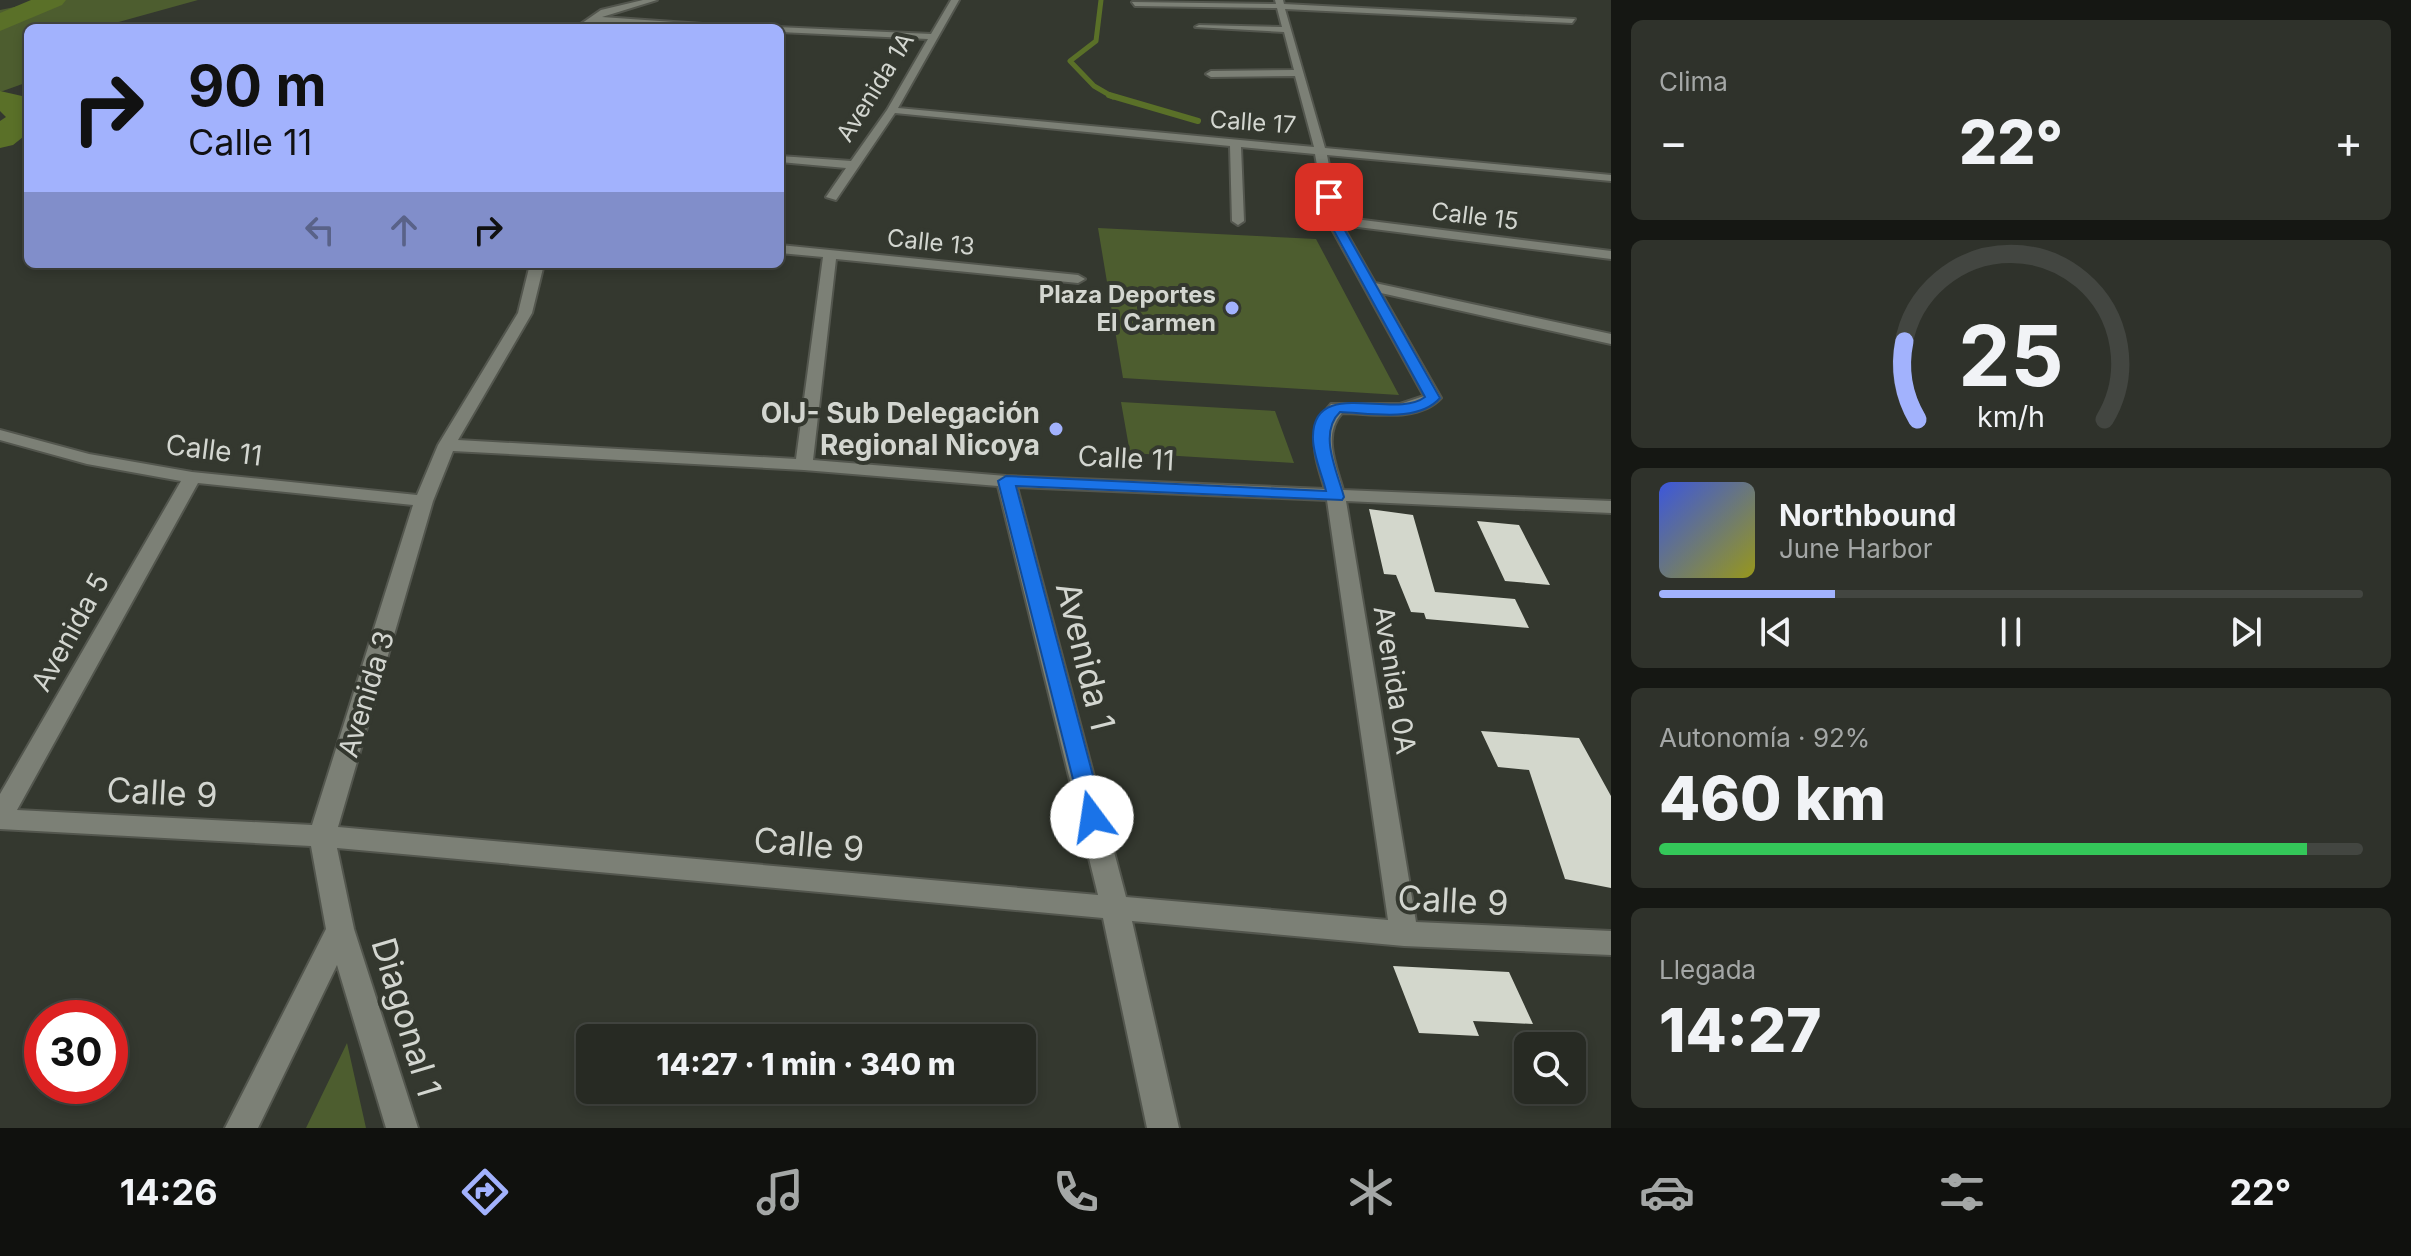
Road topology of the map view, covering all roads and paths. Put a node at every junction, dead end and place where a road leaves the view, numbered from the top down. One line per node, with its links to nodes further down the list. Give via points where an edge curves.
1 (611, 0): 3 (street)
2 (955, 0): 13 (street, Avenida 1A)
3 (641, 2): 6 (street)
4 (1280, 3): 5 (street); 7 (street); 12 (street)
5 (1135, 4)
6 (593, 19): 8 (street); 9 (street)
7 (1572, 21)
8 (585, 24)
9 (684, 24)
10 (1199, 27): 12 (street)
11 (784, 29): 13 (street)
12 (1287, 30): 14 (street)
13 (934, 37): 16 (street, Avenida 1A)
14 (1299, 73): 15 (street); 18 (street)
15 (1211, 74)
16 (892, 110): 17 (street, Calle 17); 20 (street, Avenida 1A)
17 (1235, 143): 18 (street, Calle 17); 24 (street)
18 (1320, 149): 21 (street, Calle 17); 23 (street)
19 (784, 159): 20 (street)
20 (854, 165): 22 (street, Avenida 1A)
21 (1611, 178)
22 (832, 197)
23 (1333, 220): 27 (street, Calle 15); 30 (street)
24 (1238, 221)
25 (784, 249): 26 (street, Calle 13)
26 (830, 254): 29 (street, Calle 13); 34 (street)
27 (1611, 255)
28 (536, 268): 33 (street, Avenida 3, via 525,313)
29 (1078, 279)
30 (1369, 286): 31 (street); 37 (street, Avenida 0A, via 1433,398 1408,409 1337,408 1324,419 1320,437)
31 (1611, 339)
32 (0, 435): 35 (street, Calle 11, via 87,459)
33 (447, 445): 34 (street, Calle 11); 38 (street, Avenida 3)
34 (804, 465): 36 (street, Calle 11)
35 (192, 477): 38 (street, Calle 11); 40 (street, Avenida 5)
36 (1006, 481): 37 (street, Calle 11); 42 (street, Avenida 1)
37 (1336, 497): 39 (street, Calle 11); 44 (street, Avenida 0A)
38 (424, 501): 41 (street, Avenida 3)
39 (1611, 507)
40 (0, 818): 41 (street, Calle 9)
41 (322, 836): 42 (street, Calle 9); 43 (street, Avenida 3)
42 (1115, 908): 44 (street, Calle 9); 48 (street, Avenida 1)
43 (340, 929): 46 (street); 47 (street, Diagonal 1)
44 (1404, 934): 45 (street, Calle 9)
45 (1611, 943)
46 (241, 1128)
47 (402, 1128)
48 (1163, 1128)

